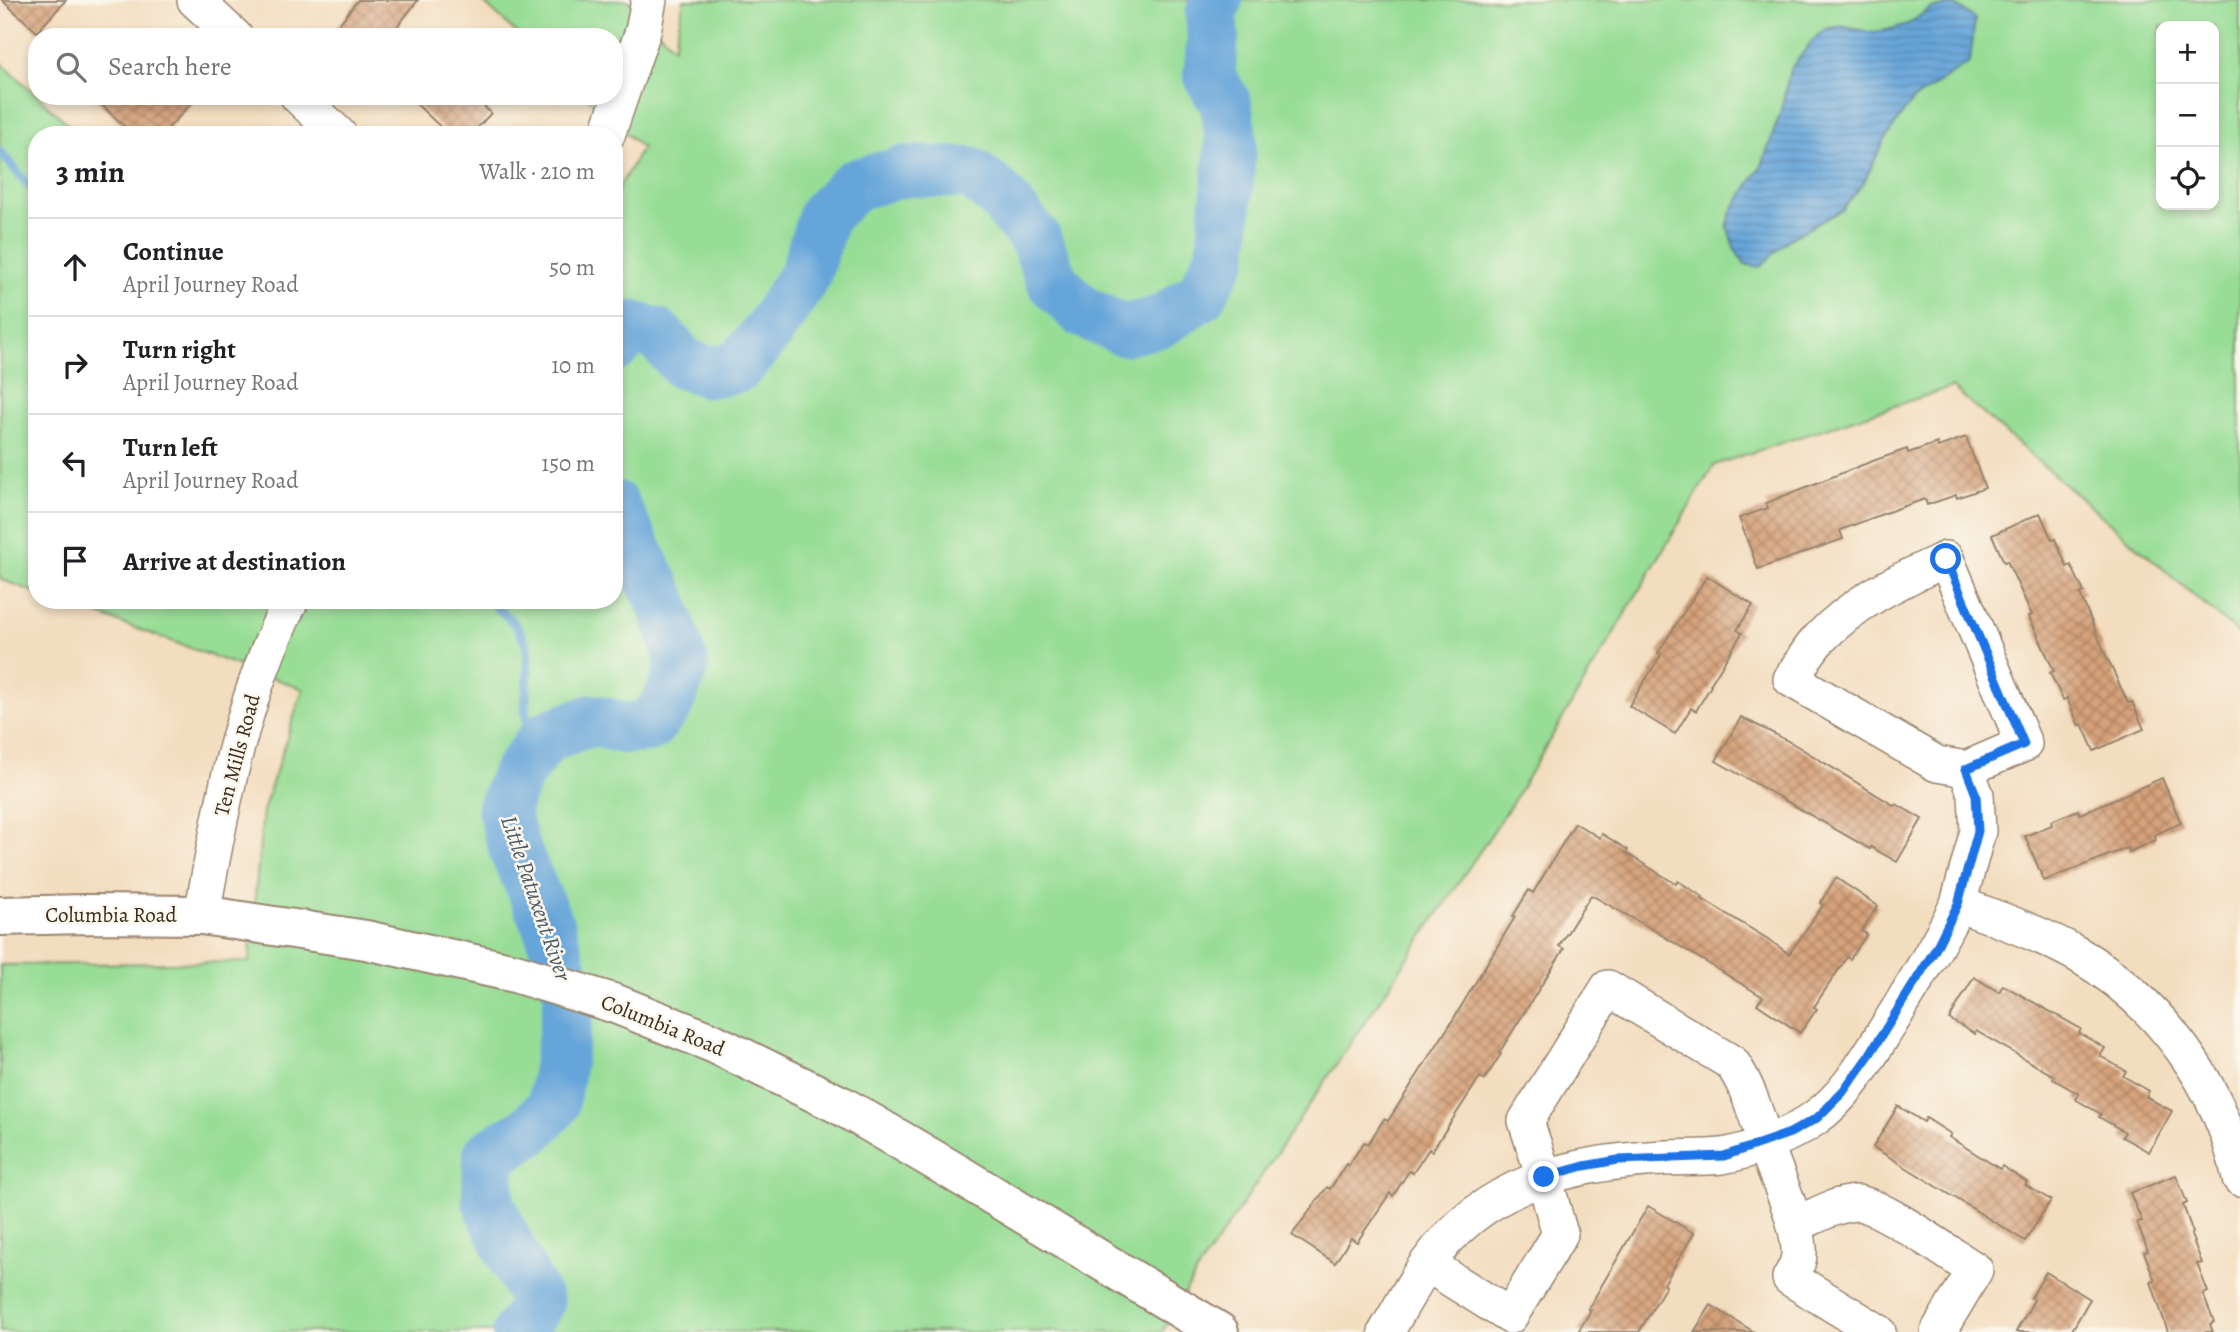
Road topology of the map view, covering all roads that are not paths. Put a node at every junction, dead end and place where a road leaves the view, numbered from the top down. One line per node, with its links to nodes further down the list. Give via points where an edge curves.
1 (195, 0): 3 (street)
2 (649, 0): 4 (street)
3 (225, 28)
4 (623, 89)
5 (308, 105): 7 (street)
6 (617, 105): 8 (street)
7 (330, 126)
8 (610, 126)
9 (287, 609): 12 (street, Ten Mills Road, via 251,695 223,800)
10 (1966, 769): 10 (street, via 1937,764 1791,679 1817,641 1853,607 1946,559 2024,744); 11 (street, via 1976,795 1978,831)
11 (1958, 904): 14 (street, via 1935,950 1843,1092 1817,1118); 16 (street, via 2076,954 2140,1000 2208,1088 2236,1156)
12 (202, 915): 13 (main road, Columbia Road); 19 (main road, Columbia Road, via 366,940 515,973 617,1004 713,1043 842,1106)
13 (0, 916)
14 (1765, 1143): 15 (street, via 1724,1156 1618,1160); 15 (street, via 1752,1098 1732,1063 1608,988 1526,1121); 17 (street)
15 (1544, 1177): 18 (street, via 1472,1214); 18 (street, via 1560,1234 1510,1316)
16 (2240, 1178)
17 (1795, 1225): 21 (street, via 1799,1263 1790,1278); 22 (street, via 1838,1206 1859,1203 1878,1208 1975,1270)
18 (1427, 1264): 20 (street)
19 (1219, 1332)
20 (1387, 1332)
21 (1878, 1332)
22 (1938, 1332)

